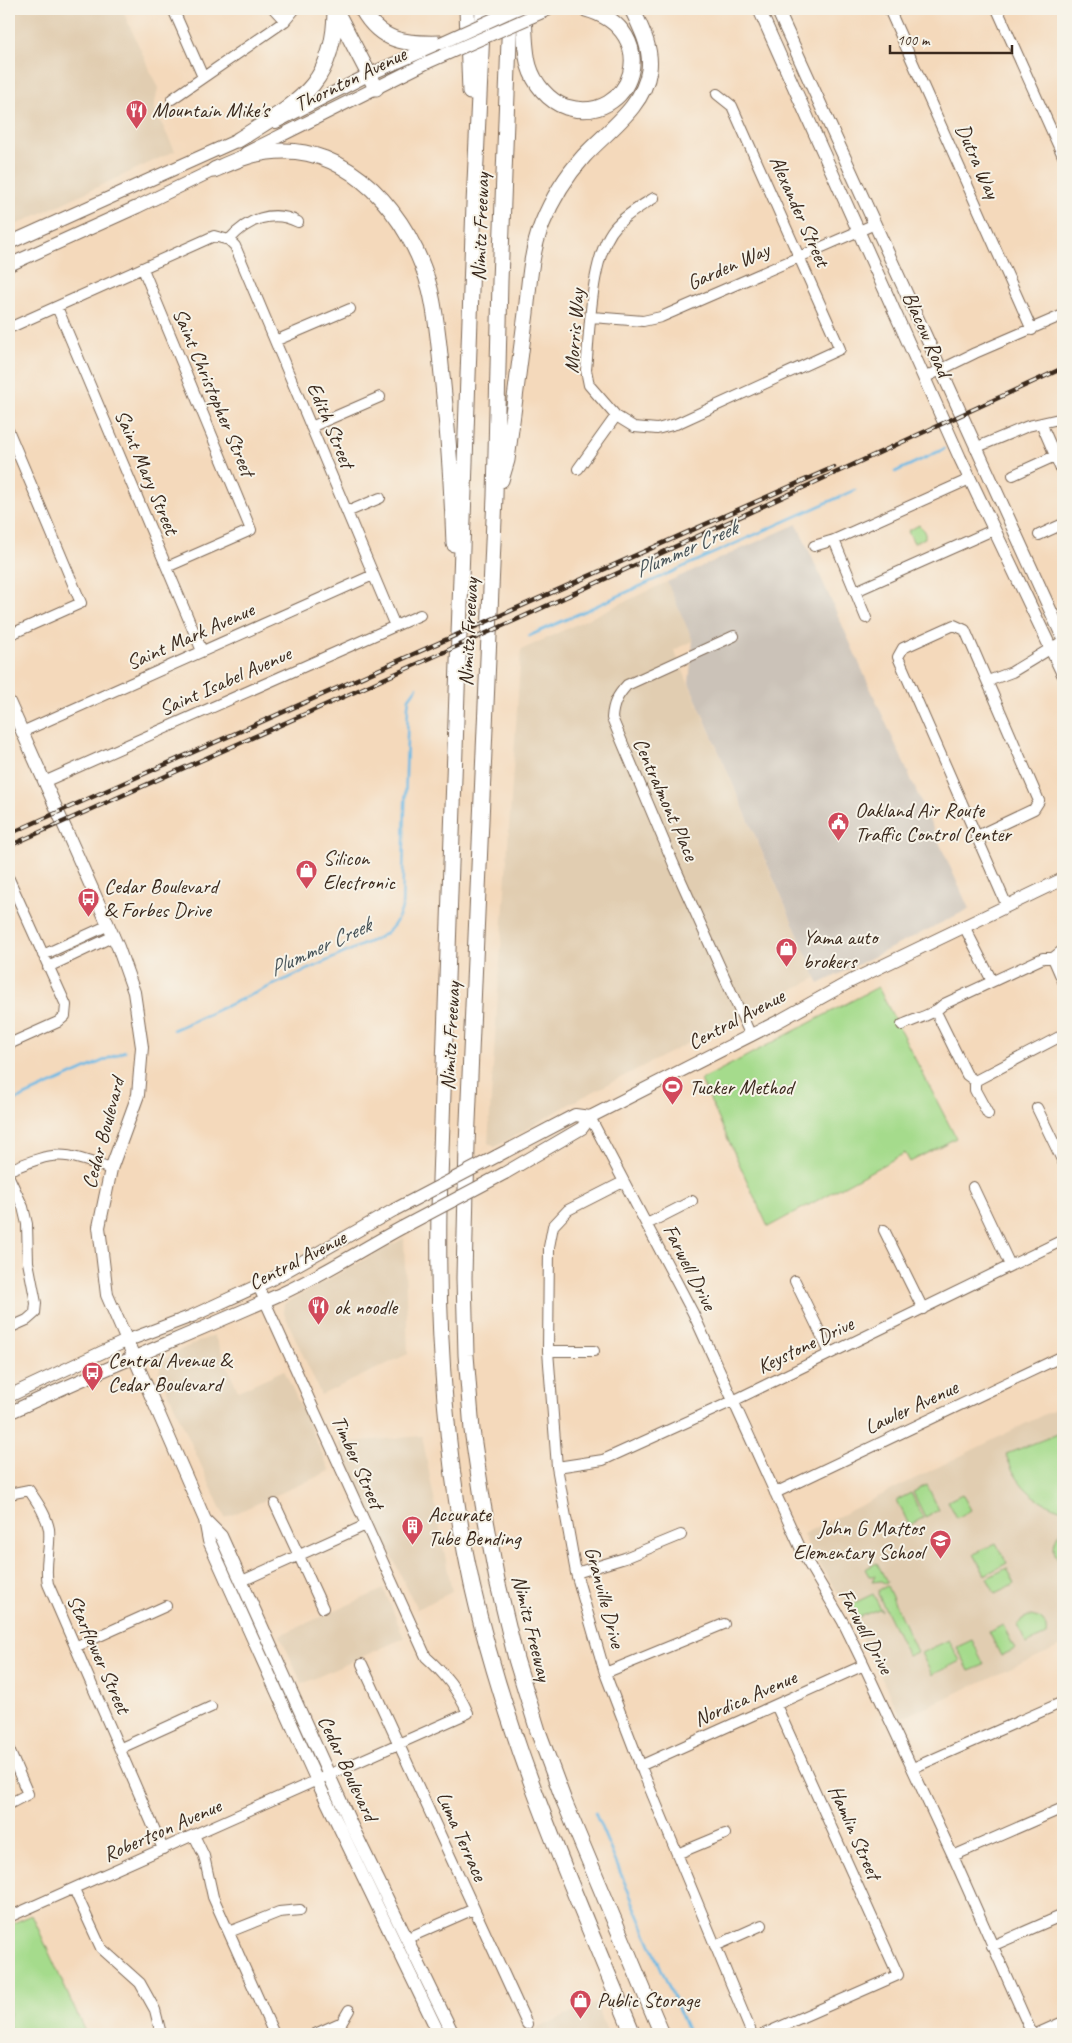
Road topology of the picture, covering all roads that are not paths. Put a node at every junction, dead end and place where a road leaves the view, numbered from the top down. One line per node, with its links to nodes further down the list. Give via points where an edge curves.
1 (173, 9): 20 (street)
2 (274, 9): 18 (street)
3 (295, 9): 18 (street)
4 (362, 9): 19 (highway, via 369,22 394,40 410,44)
5 (467, 9): 28 (highway)
6 (483, 9): 28 (highway, Nimitz Freeway)
7 (510, 9): 59 (highway, Nimitz Freeway)
8 (516, 9): 19 (main road, Thornton Avenue, bridge)
9 (524, 9): 11 (highway, via 527,52 535,79 558,104 578,110 598,108 614,100 632,69 632,52 627,36 600,12)
10 (549, 9): 21 (main road, Thornton Avenue, bridge, via 428,62)
11 (586, 9)
12 (632, 9): 59 (highway, via 649,54 646,85 628,112 569,174 541,226 532,266 507,460)
13 (759, 9): 31 (main road, Blacow Road)
14 (777, 9): 30 (main road, Blacow Road)
15 (888, 9): 42 (street, Dutra Way)
16 (997, 9): 25 (street)
17 (336, 10): 21 (highway); 24 (highway, via 330,52 310,91)
18 (285, 21): 20 (street)
19 (441, 43): 21 (main road, Thornton Avenue)
20 (203, 77): 23 (street)
21 (373, 81): 24 (main road, Thornton Avenue); 26 (main road, Thornton Avenue)
22 (717, 94): 34 (street, Alexander Street, via 732,106)
23 (172, 99)
24 (238, 140): 33 (main road, Thornton Avenue)
25 (1063, 156)
26 (214, 170): 35 (main road, Thornton Avenue); 79 (highway, via 251,155 270,152 307,153 324,158 340,165 372,189 409,237 430,287 438,335 449,438)
27 (654, 198): 40 (street, Morris Way, via 615,226 603,247 596,272)
28 (474, 204): 79 (highway, Nimitz Freeway)
29 (298, 222): 32 (street, via 277,214 247,224)
30 (875, 224): 31 (street, Garden Way); 45 (main road, Blacow Road)
31 (859, 231): 34 (street, Garden Way); 46 (main road, Blacow Road)
32 (229, 240): 36 (street, via 214,236); 43 (street, Edith Street, via 235,246)
33 (9, 244)
34 (800, 255): 40 (street, Garden Way, via 661,317 643,321); 44 (street, Alexander Street)
35 (9, 265)
36 (142, 269): 37 (street); 68 (street, Saint Christopher Street, via 251,530)
37 (58, 307): 41 (street); 68 (street, Saint Mary Street)
38 (350, 309): 43 (street)
39 (1063, 316): 42 (street)
40 (592, 317): 48 (street, Morris Way, via 586,370 589,385)
41 (9, 328)
42 (1032, 330): 45 (street)
43 (275, 341): 51 (street, Edith Street)
44 (840, 349): 48 (street, Morris Way, via 676,424 657,429 634,427)
45 (941, 371): 46 (street); 53 (main road, Blacow Road)
46 (924, 378): 58 (main road, Blacow Road)
47 (380, 397): 51 (street)
48 (616, 416): 55 (street)
49 (1063, 418): 50 (street)
50 (1041, 423): 53 (street); 54 (street)
51 (311, 427): 61 (street, Edith Street)
52 (9, 432): 74 (street, via 81,603)
53 (976, 448): 62 (main road, Blacow Road)
54 (1055, 456): 56 (street); 57 (street)
55 (578, 469)
56 (1063, 474)
57 (1013, 475)
58 (970, 479): 62 (main road, via 984,486 995,505); 64 (main road, Blacow Road); 66 (street)
59 (496, 496): 184 (highway, Nimitz Freeway, via 465,1211 466,1355 472,1430 497,1580 538,1731)
60 (380, 498): 61 (street)
61 (347, 512): 69 (street, Edith Street)
62 (1008, 518): 76 (main road, Blacow Road)
63 (1063, 524): 65 (street)
64 (993, 530): 70 (street); 77 (main road, Blacow Road)
65 (1039, 534)
66 (834, 540): 67 (street); 70 (street)
67 (814, 546)
68 (167, 567): 78 (street, Saint Mary Street)
69 (373, 575): 73 (street, Edith Street); 78 (street, Saint Mark Avenue)
70 (856, 590): 72 (street)
71 (420, 614): 73 (street, Saint Isabel Avenue)
72 (866, 618)
73 (395, 626): 84 (street, Saint Isabel Avenue)
74 (9, 635)
75 (734, 636): 100 (street, Centralmont Place, via 627,685 618,694 612,718)
76 (1063, 640): 77 (street)
77 (1051, 648): 80 (main road, Blacow Road); 81 (street, via 1012,672)
78 (202, 651): 83 (street, Saint Mark Avenue)
79 (460, 656): 183 (highway, Nimitz Freeway, via 438,1275 443,1375 456,1497 472,1585 515,1739 541,1811)
80 (1063, 674)
81 (988, 682): 85 (street, via 1039,803); 85 (street, via 965,630 954,625 903,648 898,657)
82 (9, 702): 83 (main road, Cedar Boulevard)
83 (22, 732): 84 (main road, Cedar Boulevard)
84 (44, 782): 90 (main road, Cedar Boulevard)
85 (977, 836): 88 (street)
86 (9, 879): 92 (street)
87 (1063, 879): 88 (main road, Central Avenue)
88 (1007, 906): 89 (main road, Central Avenue)
89 (964, 926): 95 (street); 100 (main road, Central Avenue, via 817,998)
90 (111, 931): 92 (street); 94 (street); 107 (main road, Cedar Boulevard, via 134,992 142,1047 138,1095)
91 (1063, 950): 93 (street)
92 (43, 955): 94 (street)
93 (1053, 958): 95 (street, via 1043,958); 96 (street)
94 (48, 967): 101 (street, via 66,1005 65,1016)
95 (992, 981): 97 (street, via 944,1004)
96 (1063, 981)
97 (936, 1012): 98 (street); 102 (street, via 967,1074)
98 (902, 1025)
99 (1063, 1034): 102 (street)
100 (751, 1036): 105 (main road, Central Avenue)
101 (9, 1044)
102 (974, 1081): 104 (street, via 975,1090)
103 (1037, 1108): 106 (street)
104 (988, 1114)
105 (590, 1117): 110 (street, Farwell Drive); 118 (main road, Central Avenue, bridge, via 575,1115); 119 (main road, Central Avenue, bridge, via 582,1128 506,1173)
106 (1063, 1162)
107 (111, 1169): 108 (street, via 74,1156 57,1154 43,1156); 122 (main road, Cedar Boulevard, via 99,1226 107,1295)
108 (9, 1170)
109 (9, 1177): 121 (street, via 27,1224 28,1262 36,1303 35,1313)
110 (623, 1182): 113 (street, Farwell Drive); 123 (street, Granville Drive, via 568,1210 552,1226)
111 (973, 1187): 116 (street)
112 (692, 1200): 113 (street)
113 (647, 1224): 129 (street, Farwell Drive)
114 (884, 1230): 120 (street)
115 (1063, 1240): 116 (street, Keystone Drive)
116 (1010, 1265): 120 (street, Keystone Drive)
117 (795, 1281): 125 (street)
118 (258, 1286): 119 (street, Timber Street); 122 (main road, Central Avenue)
119 (265, 1301): 127 (main road, Central Avenue); 136 (street, Timber Street)
120 (923, 1309): 125 (street, Keystone Drive)
121 (9, 1328)
122 (126, 1341): 127 (main road, Cedar Boulevard); 128 (main road, Central Avenue)
123 (548, 1351): 124 (street); 131 (street, Granville Drive)
124 (594, 1352)
125 (830, 1353): 129 (street, Keystone Drive)
126 (1063, 1356): 132 (street, Lawler Avenue)
127 (133, 1357): 130 (main road, Central Avenue); 135 (main road, Cedar Boulevard)
128 (9, 1396)
129 (733, 1401): 131 (street, Keystone Drive, via 603,1460); 132 (street, Farwell Drive)
130 (9, 1413)
131 (557, 1467): 139 (street, Granville Drive)
132 (775, 1493): 146 (street, Farwell Drive, via 804,1556)
133 (9, 1494): 144 (street, Starflower Street, via 29,1490 40,1506 48,1528 45,1570 48,1584)
134 (275, 1504): 138 (street)
135 (205, 1520): 140 (main road, Cedar Boulevard, via 221,1536); 157 (main road, Cedar Boulevard, via 209,1542)
136 (366, 1525): 138 (street); 151 (street, Timber Street, via 426,1657 446,1674 468,1713)
137 (681, 1536): 139 (street)
138 (298, 1555): 140 (street); 142 (street)
139 (576, 1573): 147 (street, Granville Drive)
140 (242, 1581): 156 (main road, Cedar Boulevard)
141 (166, 1606): 144 (street)
142 (323, 1608)
143 (724, 1624): 147 (street)
144 (76, 1647): 152 (street, Starflower Street)
145 (362, 1664): 151 (street, Luma Terrace)
146 (864, 1665): 149 (street, Nordica Avenue); 155 (street, Farwell Drive)
147 (605, 1673): 154 (street, Granville Drive)
148 (1063, 1702): 155 (street)
149 (776, 1704): 154 (street, Nordica Avenue); 186 (street, Hamlin Street, via 898,1975)
150 (211, 1707): 152 (street)
151 (399, 1744): 156 (street, Robertson Avenue); 166 (street, Luma Terrace)
152 (121, 1748): 162 (street, Starflower Street)
153 (9, 1750): 158 (street, via 28,1794)
154 (640, 1766): 163 (street, Granville Drive)
155 (913, 1768): 164 (street, Farwell Drive)
156 (329, 1775): 157 (street, Robertson Avenue); 172 (main road, Cedar Boulevard)
157 (317, 1781): 161 (street, Robertson Avenue); 181 (main road, Cedar Boulevard)
158 (9, 1804)
159 (1063, 1808): 164 (street)
160 (725, 1834): 163 (street)
161 (194, 1835): 162 (street, Robertson Avenue); 171 (street, via 204,1856 213,1897)
162 (163, 1849): 165 (street, Robertson Avenue)
163 (677, 1854): 173 (street, Granville Drive)
164 (953, 1856): 174 (street, Farwell Drive)
165 (74, 1889): 169 (street, Robertson Avenue); 178 (street, via 101,1948 140,1982 155,2010)
166 (474, 1908): 172 (street); 177 (street, Luma Terrace)
167 (300, 1910): 171 (street, via 279,1912)
168 (1063, 1915): 174 (street)
169 (9, 1917)
170 (762, 1925): 173 (street)
171 (229, 1932): 179 (street)
172 (408, 1938): 182 (main road, Cedar Boulevard)
173 (715, 1946): 185 (street, Granville Drive)
174 (992, 1946): 187 (street, Farwell Drive)
175 (349, 2010): 180 (street, via 342,2022)
176 (1063, 2022): 188 (street)
177 (527, 2024)
178 (161, 2034)
179 (274, 2034)
180 (315, 2034)
181 (439, 2034)
182 (453, 2034)
183 (633, 2034)
184 (662, 2034)
185 (752, 2034)
186 (764, 2034)
187 (1032, 2034)
188 (1036, 2034)

